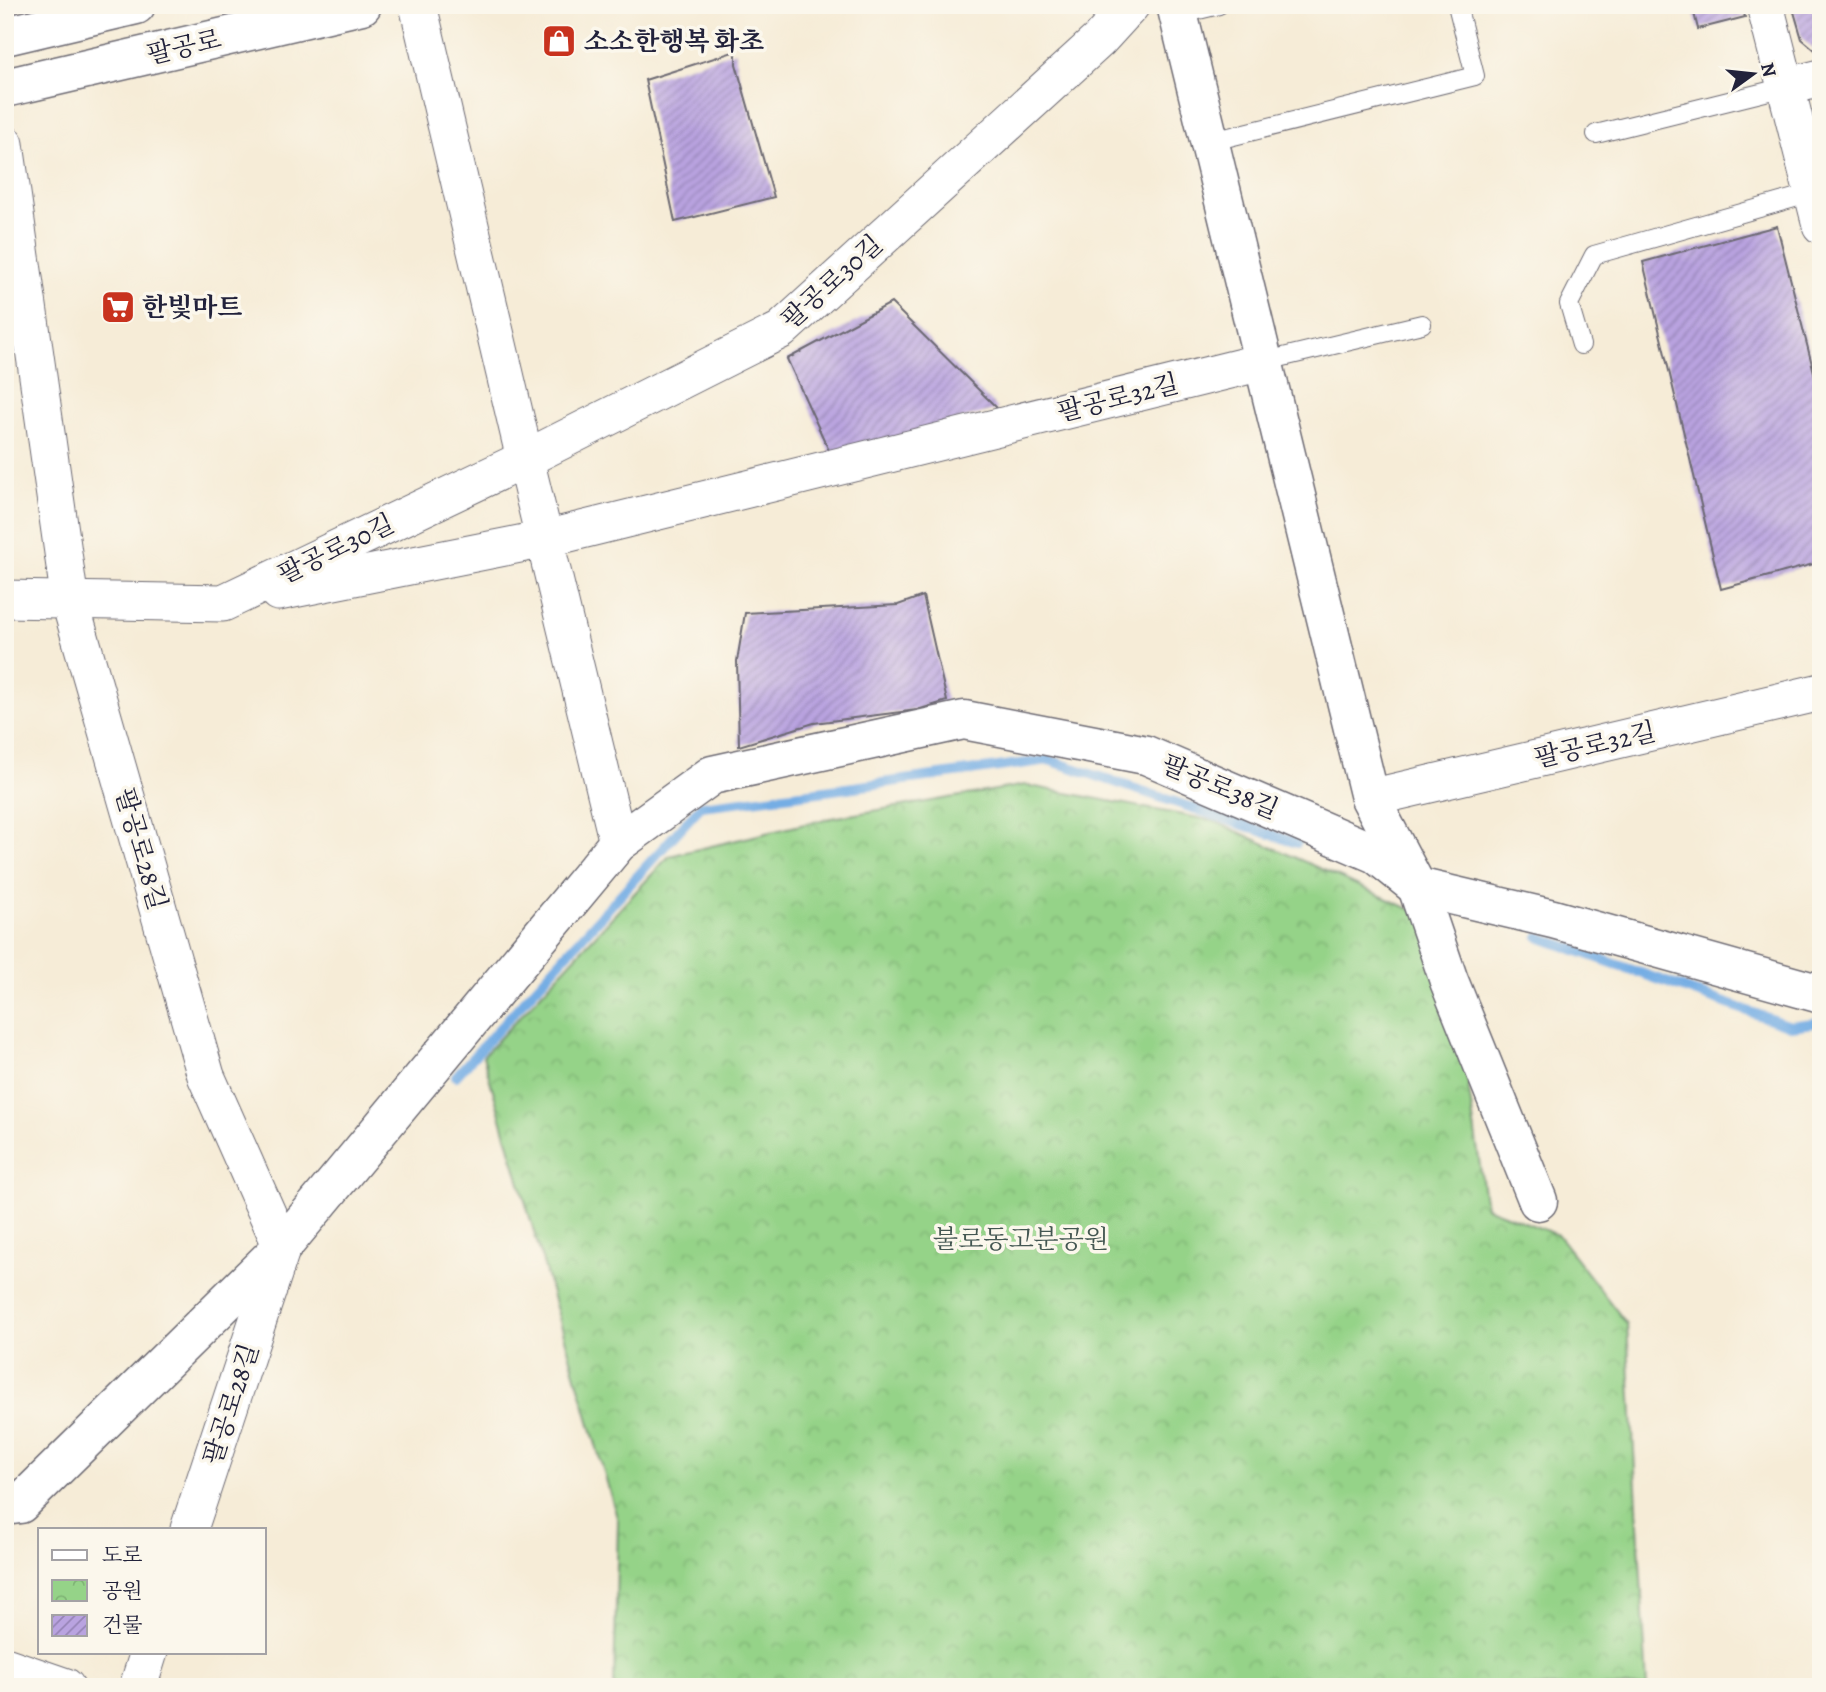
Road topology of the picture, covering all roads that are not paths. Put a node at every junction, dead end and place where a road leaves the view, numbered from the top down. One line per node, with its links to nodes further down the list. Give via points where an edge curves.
1 (136, 5): 9 (street, 팔공로)
2 (362, 5): 12 (street, 팔공로)
3 (418, 5): 21 (street)
4 (1131, 5): 21 (street, 팔공로30길, via 1099,40 781,330)
5 (1219, 5): 8 (lane)
6 (1457, 5): 14 (lane, via 1475,76)
7 (1765, 5): 11 (street)
8 (1177, 10): 14 (street)
9 (5, 36)
10 (1821, 78): 11 (street)
11 (1785, 87): 13 (lane); 16 (street)
12 (5, 88)
13 (1596, 134)
14 (1209, 142): 19 (street)
15 (5, 144): 24 (street, 팔공로28길)
16 (1816, 209): 18 (lane, via 1594,255 1569,304)
17 (1422, 324): 19 (lane)
18 (1581, 345)
19 (1262, 362): 20 (street, 팔공로32길); 27 (street)
20 (973, 433): 22 (street, 팔공로30길)
21 (525, 459): 22 (street); 25 (street, 팔공로30길)
22 (545, 539): 25 (street, 팔공로30길); 28 (street)
23 (5, 599): 24 (street, 팔공로30길)
24 (69, 601): 25 (street, 팔공로30길); 32 (street, 팔공로28길, via 206,1076)
25 (223, 603)
26 (1821, 692): 27 (street, 팔공로32길)
27 (1370, 799): 29 (street)
28 (618, 843): 29 (street, 팔공로38길, via 712,775 964,720 1146,755 1376,854); 32 (street, 팔공로38길)
29 (1417, 887): 30 (street, 팔공로38길, via 1553,919); 31 (street, via 1449,981)
30 (1821, 994)
31 (1538, 1201)
32 (282, 1247): 33 (street, 팔공로38길, via 20,1504); 34 (street, 팔공로28길)
33 (5, 1506)
34 (190, 1528)
35 (148, 1654): 38 (street)
36 (5, 1667): 37 (street)
37 (66, 1687)
38 (138, 1687)

